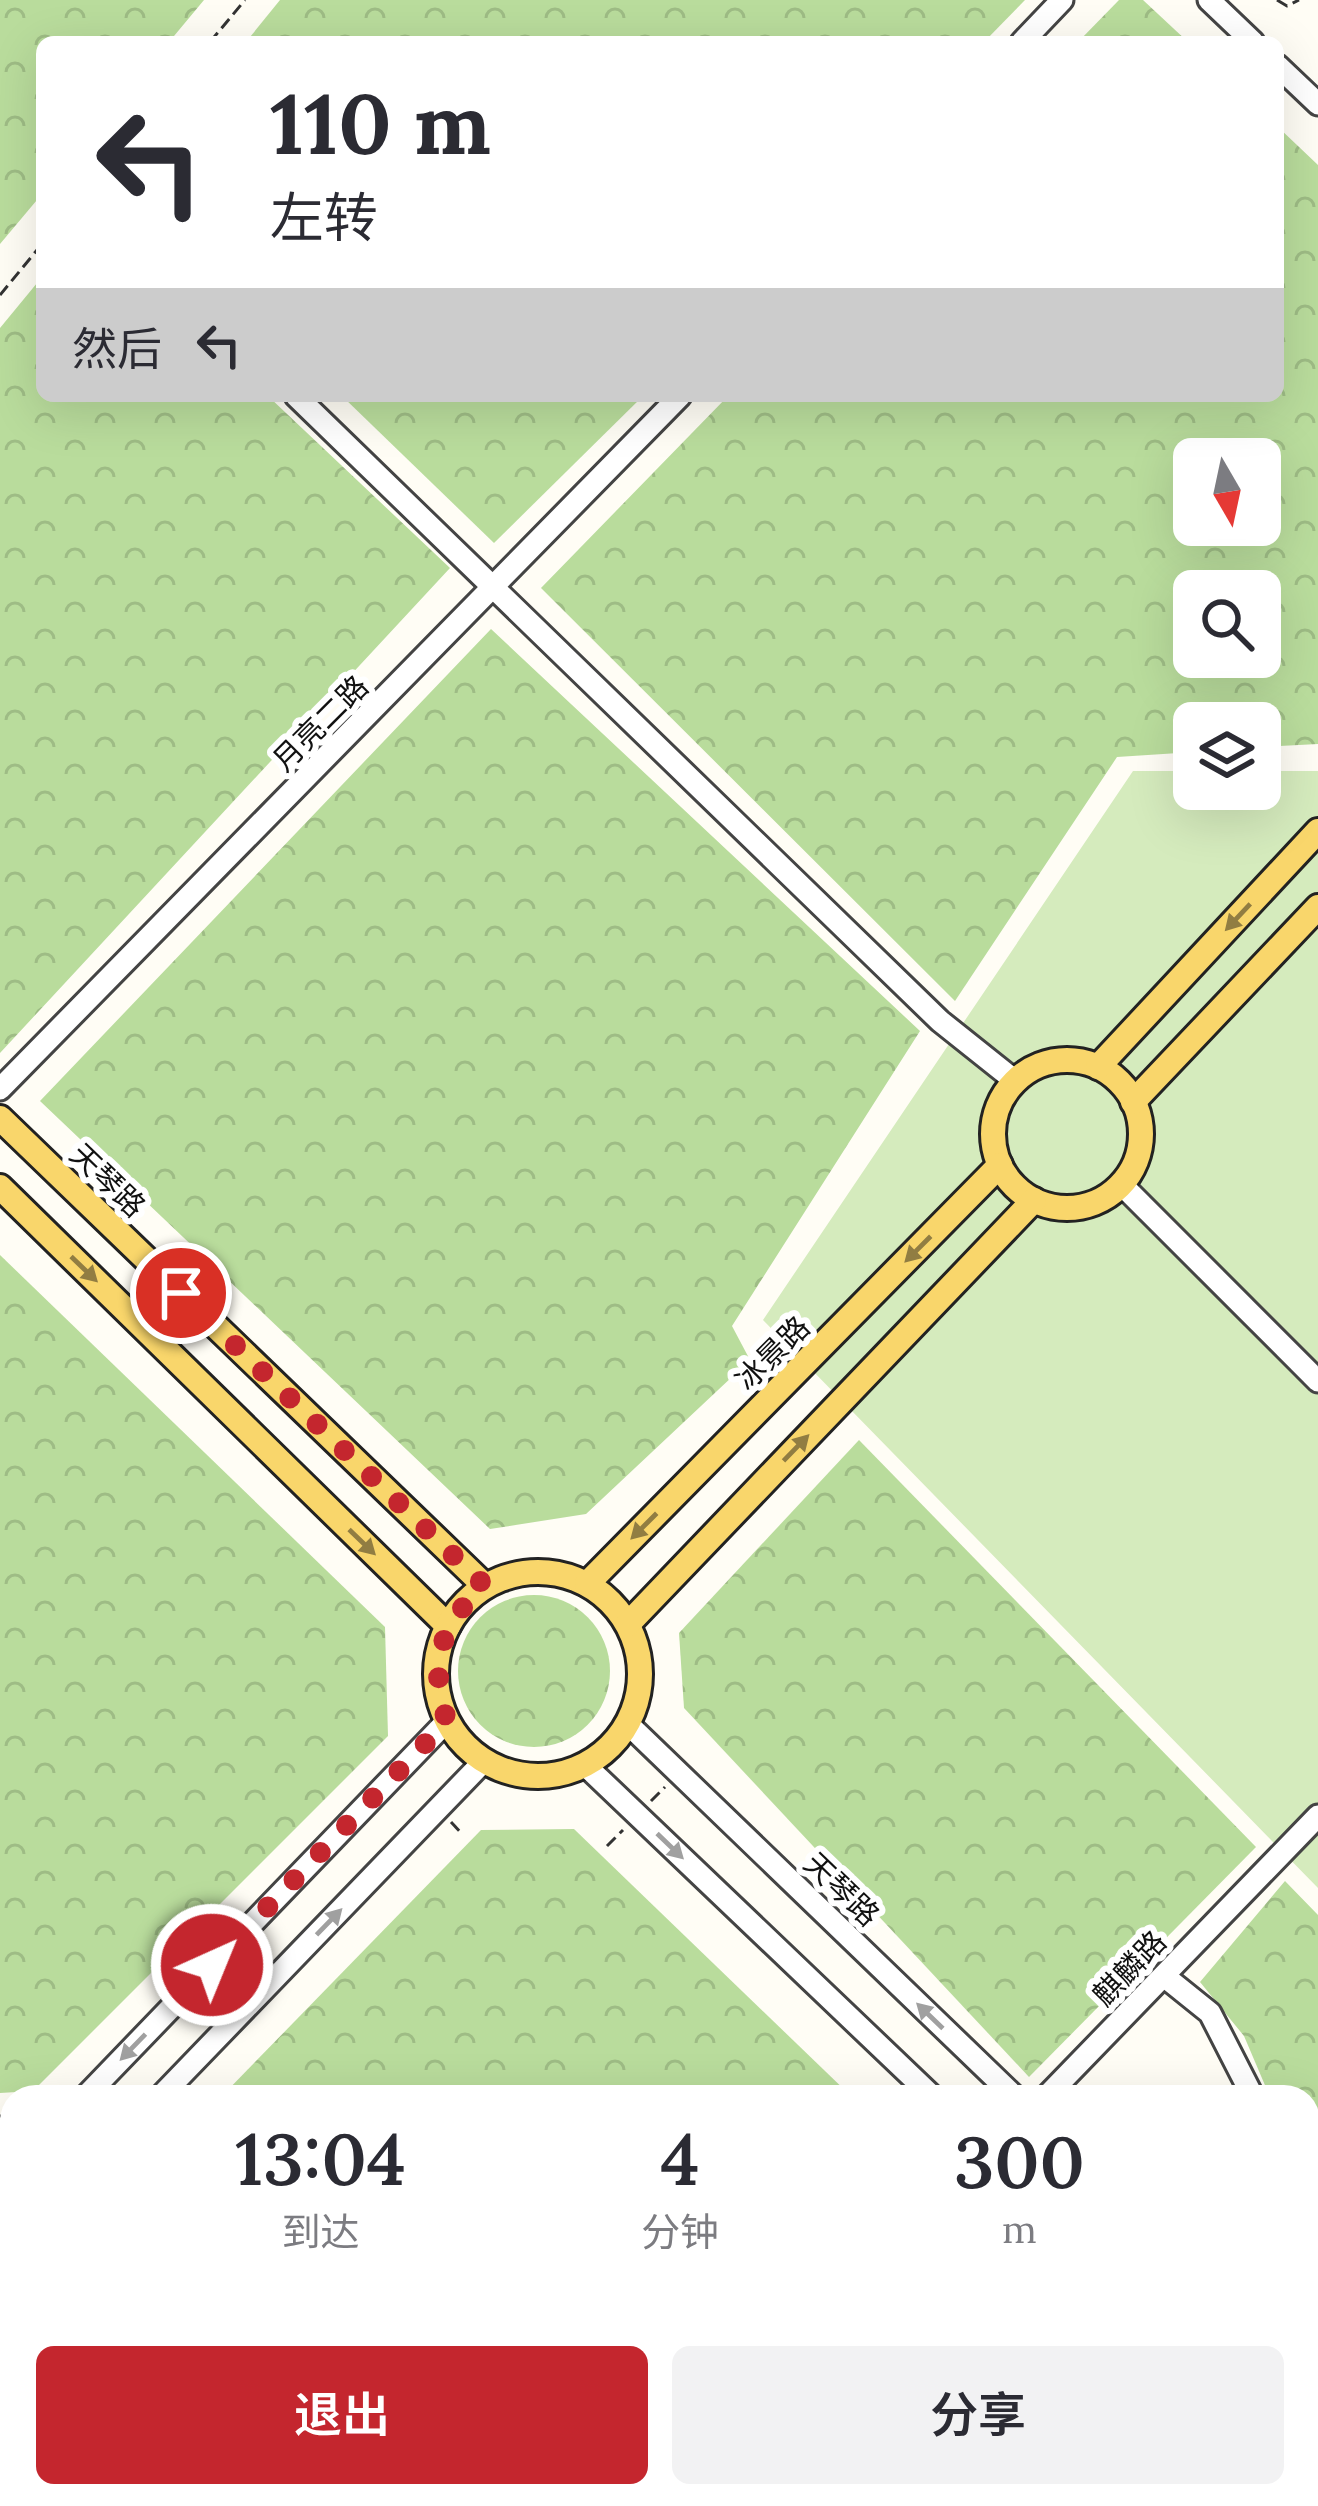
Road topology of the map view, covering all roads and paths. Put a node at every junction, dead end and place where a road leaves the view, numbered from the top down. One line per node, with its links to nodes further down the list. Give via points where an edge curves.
1 (245, 0): 6 (path)
2 (1062, 0): 7 (street)
3 (1209, 0): 8 (street)
4 (1276, 0): 5 (path)
5 (1299, 0)
6 (215, 36)
7 (1028, 36)
8 (1247, 36)
9 (1308, 79): 10 (street)
10 (1318, 104)
11 (36, 251): 12 (path)
12 (0, 295)
13 (302, 402): 15 (street)
14 (674, 402): 15 (street, 月亮二路)
15 (493, 590): 19 (street, via 940,1022); 20 (street, 月亮二路)
16 (1318, 831): 18 (main road, one-way to 18)
17 (1318, 907): 21 (main road)
18 (1097, 1067): 19 (main road, via 1064,1060); 21 (main road)
19 (1014, 1080): 23 (main road, via 995,1118)
20 (0, 1089)
21 (1133, 1102): 24 (main road, via 1142,1136)
22 (0, 1118): 29 (main road, 天琴路)
23 (1000, 1166): 26 (main road); 28 (main road, 冰景路, one-way to 28)
24 (1123, 1186): 26 (main road, via 1082,1206); 27 (street)
25 (0, 1187): 31 (main road, one-way to 31)
26 (1034, 1200): 30 (main road, one-way to 26)
27 (1318, 1382)
28 (587, 1583): 29 (main road, via 518,1573); 30 (main road)
29 (485, 1586): 31 (main road)
30 (628, 1624): 33 (main road, via 640,1657)
31 (448, 1626): 32 (main road, via 437,1657)
32 (447, 1721): 34 (main road); 38 (street, one-way to 38)
33 (628, 1724): 35 (main road); 41 (street, 天琴路, one-way to 33)
34 (484, 1761): 35 (main road, via 534,1775); 39 (street, one-way to 34)
35 (585, 1765): 40 (street, one-way to 40)
36 (1318, 1816): 37 (street, 麒麟路)
37 (1164, 1976): 42 (street, 麒麟路); 43 (street, via 1210,2013)
38 (97, 2085)
39 (172, 2085)
40 (921, 2085)
41 (1003, 2085)
42 (1058, 2085)
43 (1247, 2085)

